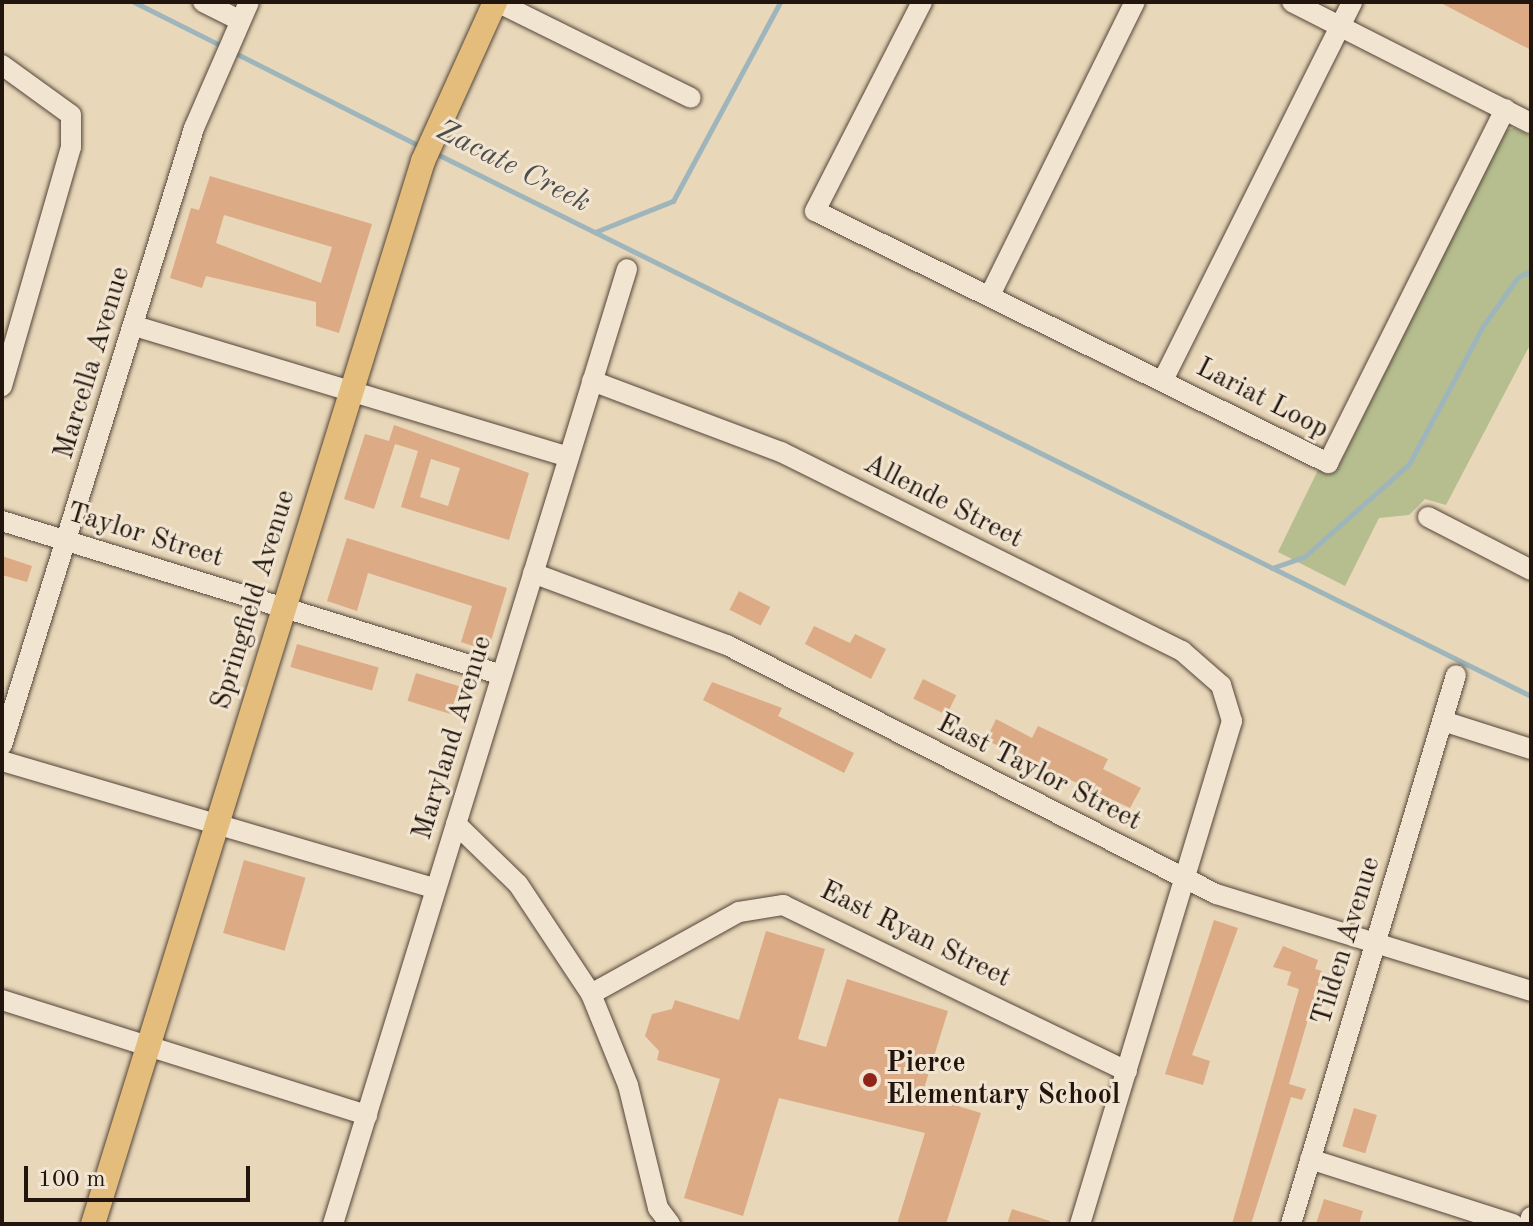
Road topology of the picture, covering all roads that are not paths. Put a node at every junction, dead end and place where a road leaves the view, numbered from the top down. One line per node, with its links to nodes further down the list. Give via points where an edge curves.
1 (203, 2): 7 (street)
2 (496, 2): 10 (street); 19 (main road, Springfield Avenue, via 434,130)
3 (922, 2): 14 (street, Lariat Loop, via 815,211)
4 (1135, 2): 14 (street)
5 (1292, 2): 8 (street)
6 (1352, 2): 8 (street)
7 (241, 18): 15 (street, Marcella Avenue, via 217,66)
8 (1340, 26): 11 (street); 16 (street)
9 (2, 65): 18 (street, via 71,115 71,147)
10 (691, 98)
11 (1505, 109): 12 (street); 16 (street, Lariat Loop, via 1328,463)
12 (1531, 123)
13 (627, 269): 17 (street, Maryland Avenue)
14 (990, 295): 16 (street, Lariat Loop)
15 (135, 326): 19 (street); 23 (street, Marcella Avenue)
16 (1163, 380)
17 (592, 381): 20 (street, Maryland Avenue); 35 (street, Allende Street, via 781,452 1182,651 1221,685 1232,721)
18 (2, 386)
19 (351, 388): 20 (street); 26 (main road, Springfield Avenue)
20 (569, 457): 25 (street, Maryland Avenue)
21 (1428, 517): 24 (street)
22 (2, 521): 23 (street, Taylor Street)
23 (67, 541): 26 (street, Taylor Street); 30 (street, Marcella Avenue)
24 (1530, 566)
25 (533, 573): 27 (street, Maryland Avenue); 35 (street, East Taylor Street, via 727,645)
26 (282, 608): 27 (street, Taylor Street); 34 (main road, Springfield Avenue)
27 (502, 675): 33 (street, Maryland Avenue)
28 (1456, 675): 29 (street, Tilden Avenue)
29 (1443, 721): 31 (street); 37 (street, Tilden Avenue)
30 (2, 745)
31 (1531, 749)
32 (2, 761): 34 (street)
33 (456, 824): 36 (street, Maryland Avenue); 39 (street, via 518,884)
34 (215, 827): 36 (street); 41 (main road, Springfield Avenue)
35 (1185, 880): 37 (street, East Taylor Street); 42 (street)
36 (436, 889): 43 (street, Maryland Avenue)
37 (1375, 942): 38 (street, East Taylor Street); 44 (street, Tilden Avenue)
38 (1531, 991)
39 (591, 994): 42 (street, East Ryan Street, via 739,912 783,905); 48 (street, via 628,1085 658,1208)
40 (2, 1000): 41 (street)
41 (148, 1045): 43 (street); 46 (main road, Springfield Avenue)
42 (1127, 1071): 49 (street)
43 (367, 1115): 47 (street, Maryland Avenue)
44 (1310, 1159): 50 (street, Tilden Avenue); 51 (street)
45 (1531, 1217): 52 (street)
46 (93, 1224)
47 (333, 1224)
48 (670, 1224)
49 (1080, 1224)
50 (1291, 1224)
51 (1513, 1224)
52 (1529, 1224)

